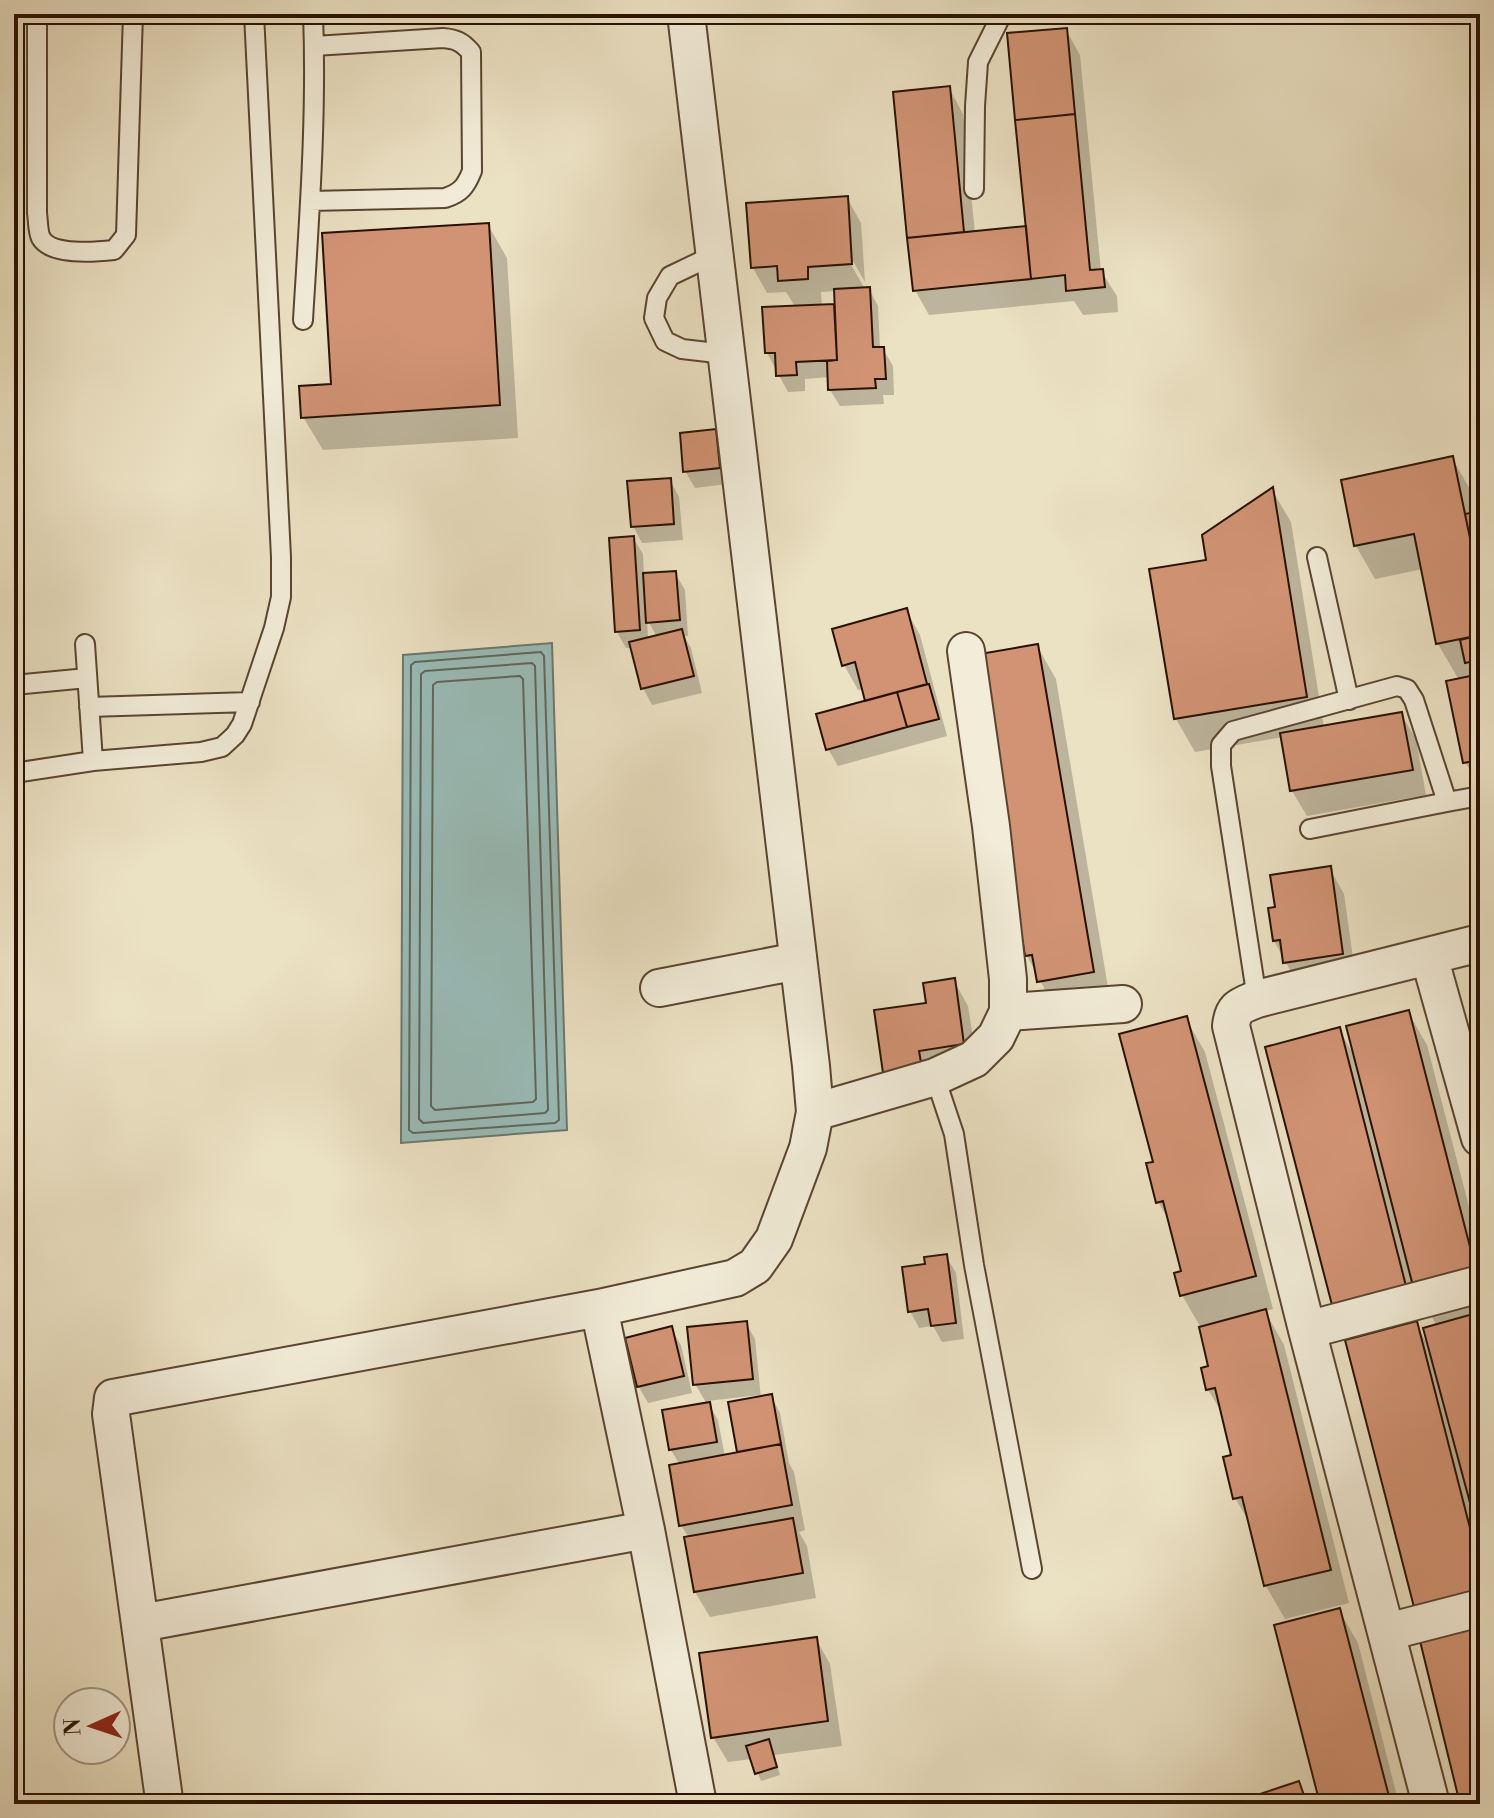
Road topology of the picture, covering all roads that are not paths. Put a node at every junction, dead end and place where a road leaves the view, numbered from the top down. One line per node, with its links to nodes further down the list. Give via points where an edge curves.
1 (37, 14): 2 (lane, via 41,238 53,249 95,252 114,250 126,235)
2 (133, 14)
3 (254, 14): 19 (lane, via 281,597)
4 (313, 14): 7 (lane)
5 (686, 14): 10 (street)
6 (1002, 14): 8 (lane, via 978,62)
7 (314, 46): 9 (lane); 9 (lane, via 443,38 463,43 471,52 472,171 467,185 445,198)
8 (974, 189)
9 (310, 201): 11 (lane)
10 (714, 255): 12 (street); 12 (lane, via 670,276 657,298 654,318 665,341 682,349)
11 (303, 320)
12 (725, 354): 28 (street)
13 (1317, 557): 18 (lane)
14 (85, 644): 16 (lane)
15 (966, 651): 32 (street, via 991,826)
16 (87, 678): 17 (lane); 20 (lane)
17 (14, 685)
18 (1349, 700): 24 (lane, via 1397,686 1407,689); 30 (lane, via 1233,731 1221,745)
19 (250, 702): 20 (lane); 21 (lane, via 242,724 222,747)
20 (89, 707): 21 (lane)
21 (93, 761): 22 (lane)
22 (14, 773)
23 (1480, 796): 24 (lane)
24 (1447, 802): 25 (lane)
25 (1310, 829)
26 (1480, 943): 27 (street)
27 (1429, 956): 30 (street); 35 (street)
28 (798, 961): 29 (street); 34 (street)
29 (659, 988)
30 (1257, 999): 38 (street, via 1233,1013 1231,1026)
31 (1123, 1004): 32 (street)
32 (1008, 1012): 33 (street, via 996,1037 974,1059)
33 (935, 1077): 34 (street); 40 (lane, via 954,1134)
34 (815, 1112): 37 (street, via 808,1148 774,1239 755,1266 735,1278)
35 (1480, 1138)
36 (1480, 1284): 38 (street)
37 (599, 1308): 39 (street); 42 (street, via 113,1398)
38 (1307, 1330): 43 (street)
39 (646, 1530): 42 (street); 45 (street)
40 (1032, 1569)
41 (1480, 1608): 43 (street)
42 (141, 1623): 44 (street)
43 (1387, 1632): 46 (street)
44 (164, 1799)
45 (698, 1804)
46 (1431, 1804)

